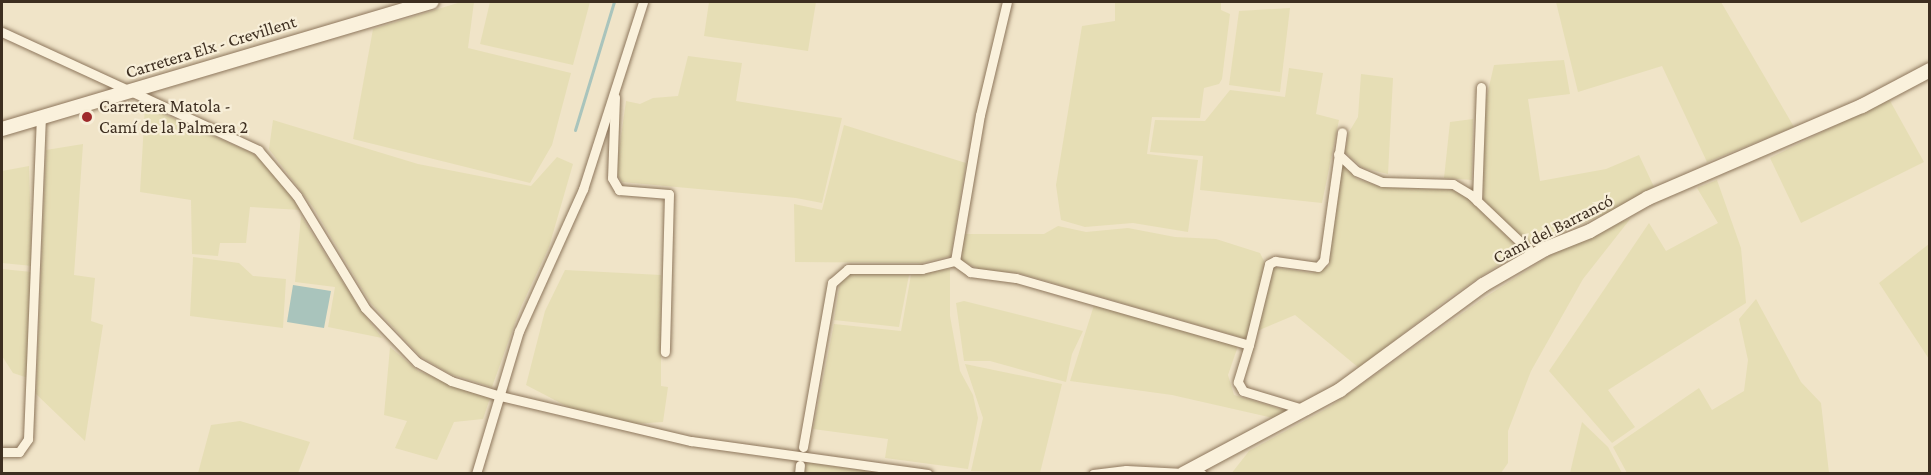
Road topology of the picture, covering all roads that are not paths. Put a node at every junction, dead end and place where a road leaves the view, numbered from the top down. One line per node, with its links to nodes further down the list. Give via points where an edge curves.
1 (432, 2): 8 (street, Carretera Elx - Crevillent)
2 (643, 2): 6 (street)
3 (1007, 2): 15 (street, via 980,115)
4 (2, 32): 8 (street)
5 (1929, 70): 14 (street, Camí del Barrancó, via 1862,106 1648,198 1624,214)
6 (616, 86): 17 (street, via 612,178 619,190 669,194); 18 (street, via 583,189 519,331)
7 (1481, 87): 13 (street)
8 (134, 90): 9 (street, Carretera Elx - Crevillent); 18 (street, via 258,150 297,196 365,308 392,338 417,362 451,381)
9 (41, 119): 10 (street, Carretera Elx - Crevillent); 21 (street, via 28,439 19,452)
10 (2, 129)
11 (1342, 132): 12 (street)
12 (1338, 154): 13 (street, via 1356,171 1382,182 1452,184); 16 (street, via 1324,260 1318,267 1275,261 1269,264)
13 (1477, 201): 14 (street)
14 (1534, 255): 19 (street, Camí del Barrancó, via 1483,285 1380,363)
15 (955, 261): 16 (street, via 970,272 1016,278); 20 (street, via 922,269 848,269 832,283)
16 (1249, 345): 19 (street, via 1238,382 1243,391)
17 (665, 352)
18 (500, 396): 23 (street); 24 (street, via 691,441)
19 (1306, 410): 22 (street, Camí del Barrancó)
20 (803, 447)
21 (2, 452)
22 (1184, 473): 25 (street); 26 (street)
23 (476, 474)
24 (928, 474)
25 (1093, 474)
26 (1202, 474)

